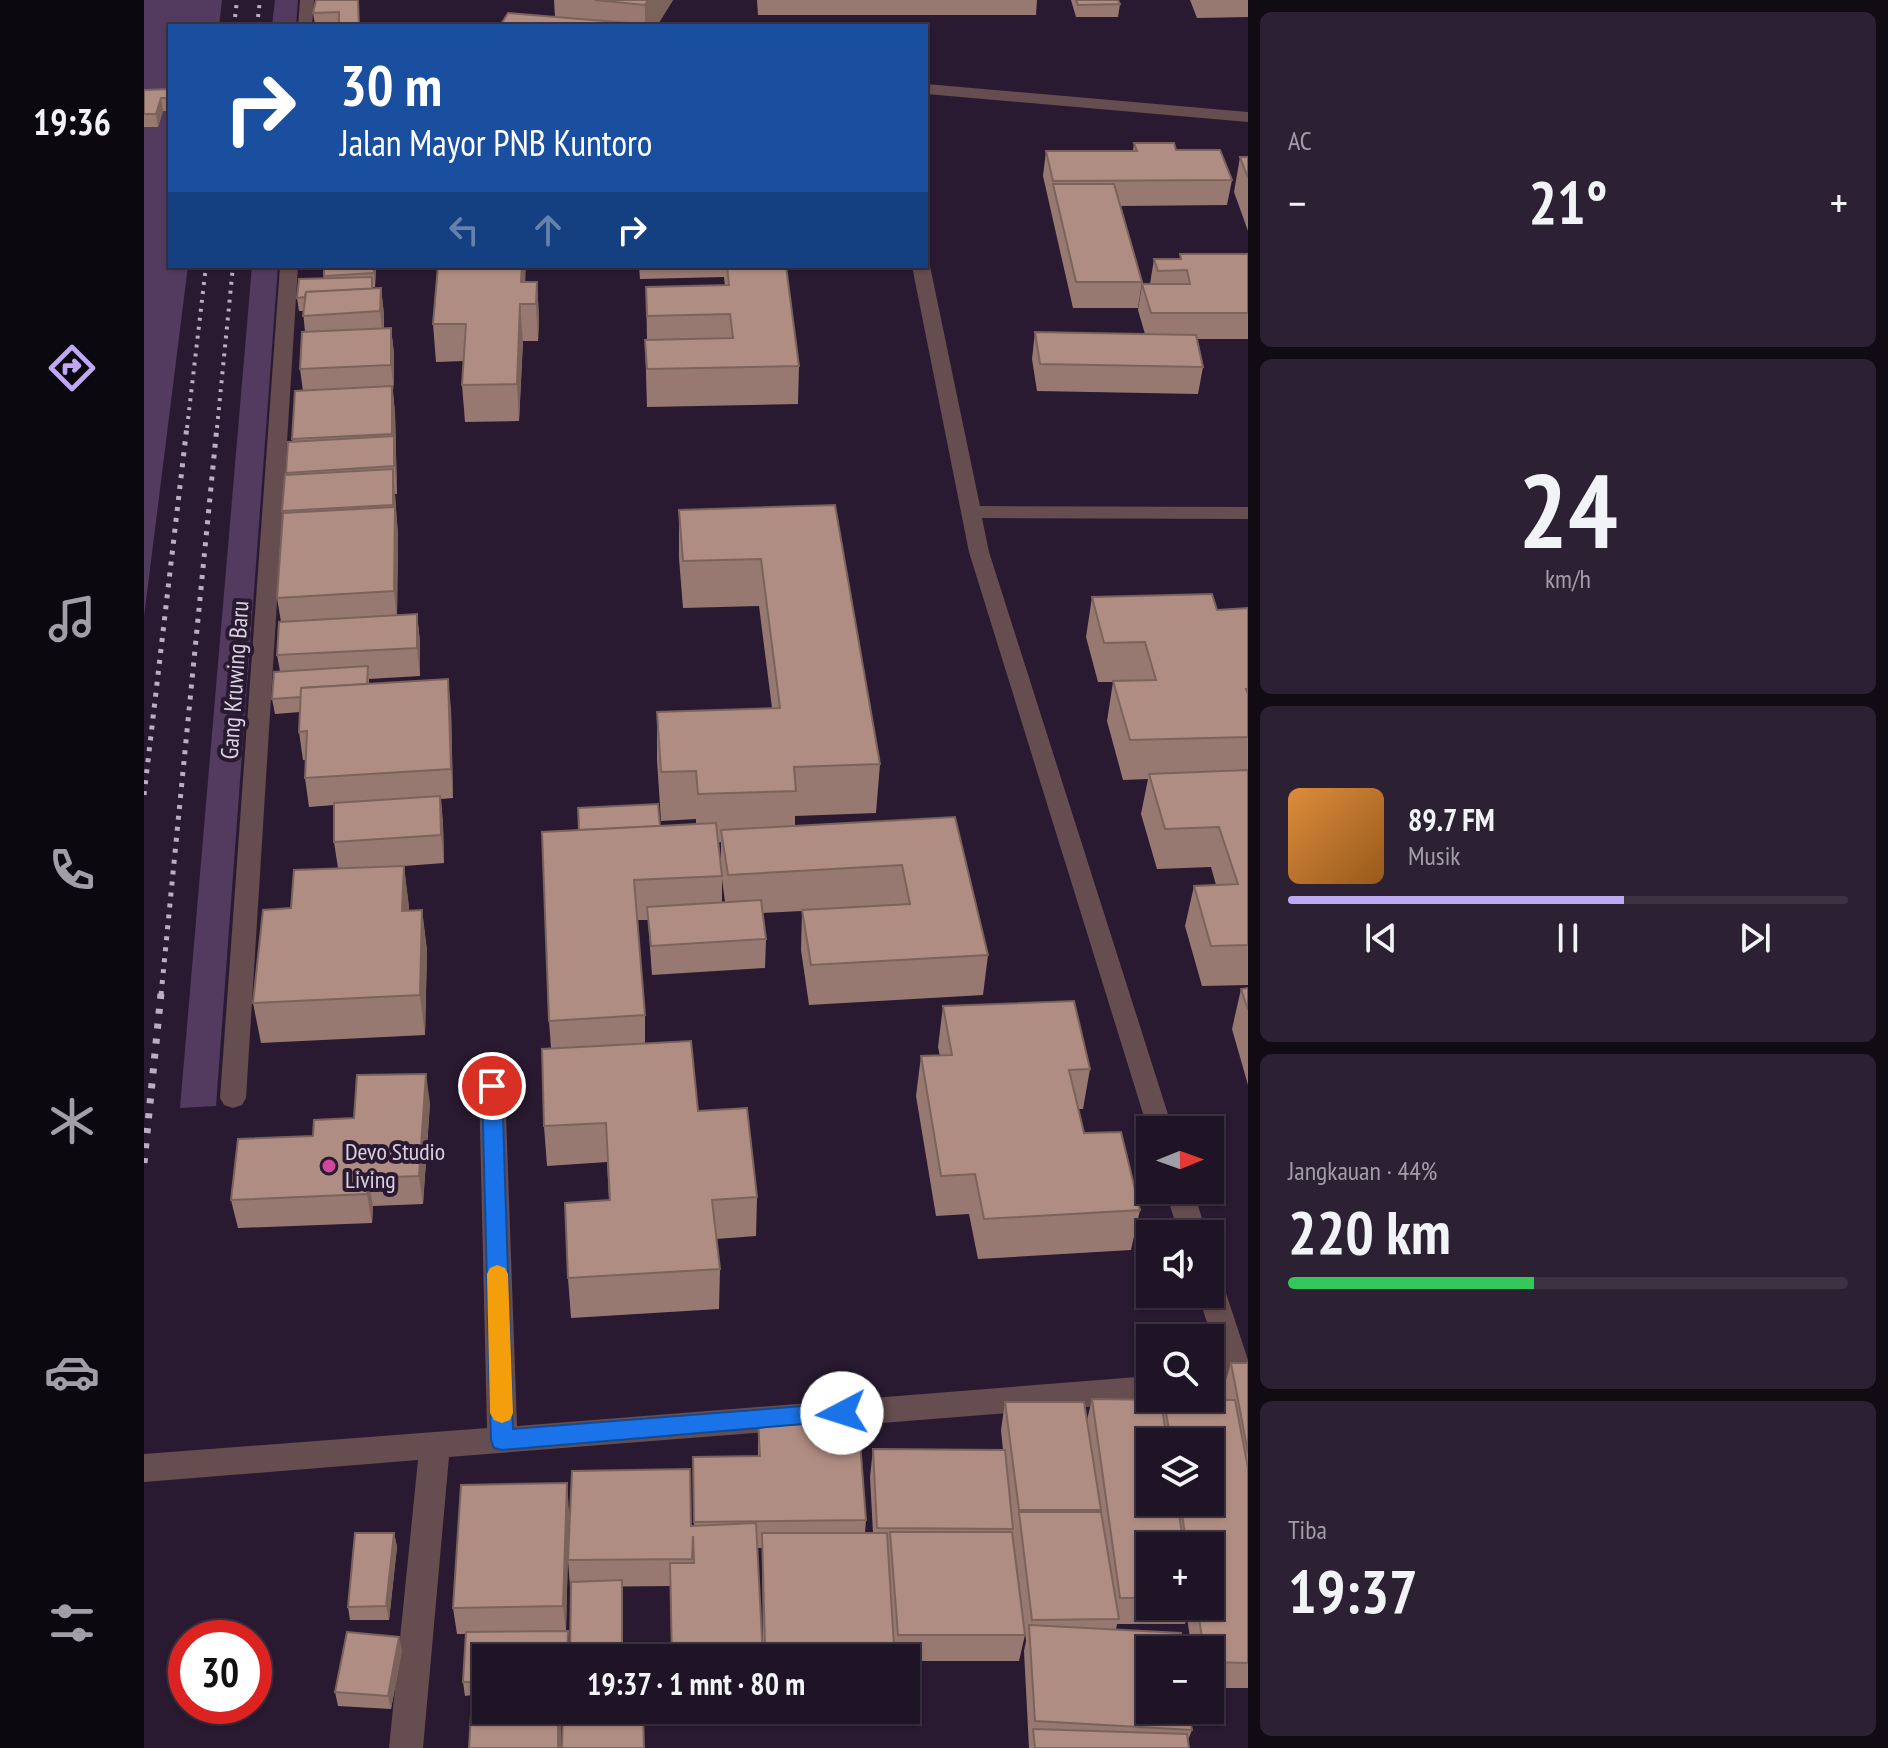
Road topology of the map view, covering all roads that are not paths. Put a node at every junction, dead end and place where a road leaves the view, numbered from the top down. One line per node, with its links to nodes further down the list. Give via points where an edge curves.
1 (307, 0): 2 (street)
2 (305, 24)
3 (928, 89): 4 (street)
4 (1248, 117)
5 (289, 268): 10 (street, Gang Kruwing Baru)
6 (921, 268): 7 (street)
7 (970, 512): 8 (street); 11 (street)
8 (1248, 513)
9 (492, 1086): 16 (street)
10 (233, 1098)
11 (1156, 1116)
12 (1218, 1308): 13 (street)
13 (1244, 1381): 14 (street)
14 (1224, 1383)
15 (1136, 1390): 16 (street)
16 (502, 1440): 17 (street)
17 (435, 1445): 18 (street); 19 (street)
18 (144, 1468)
19 (406, 1748)

